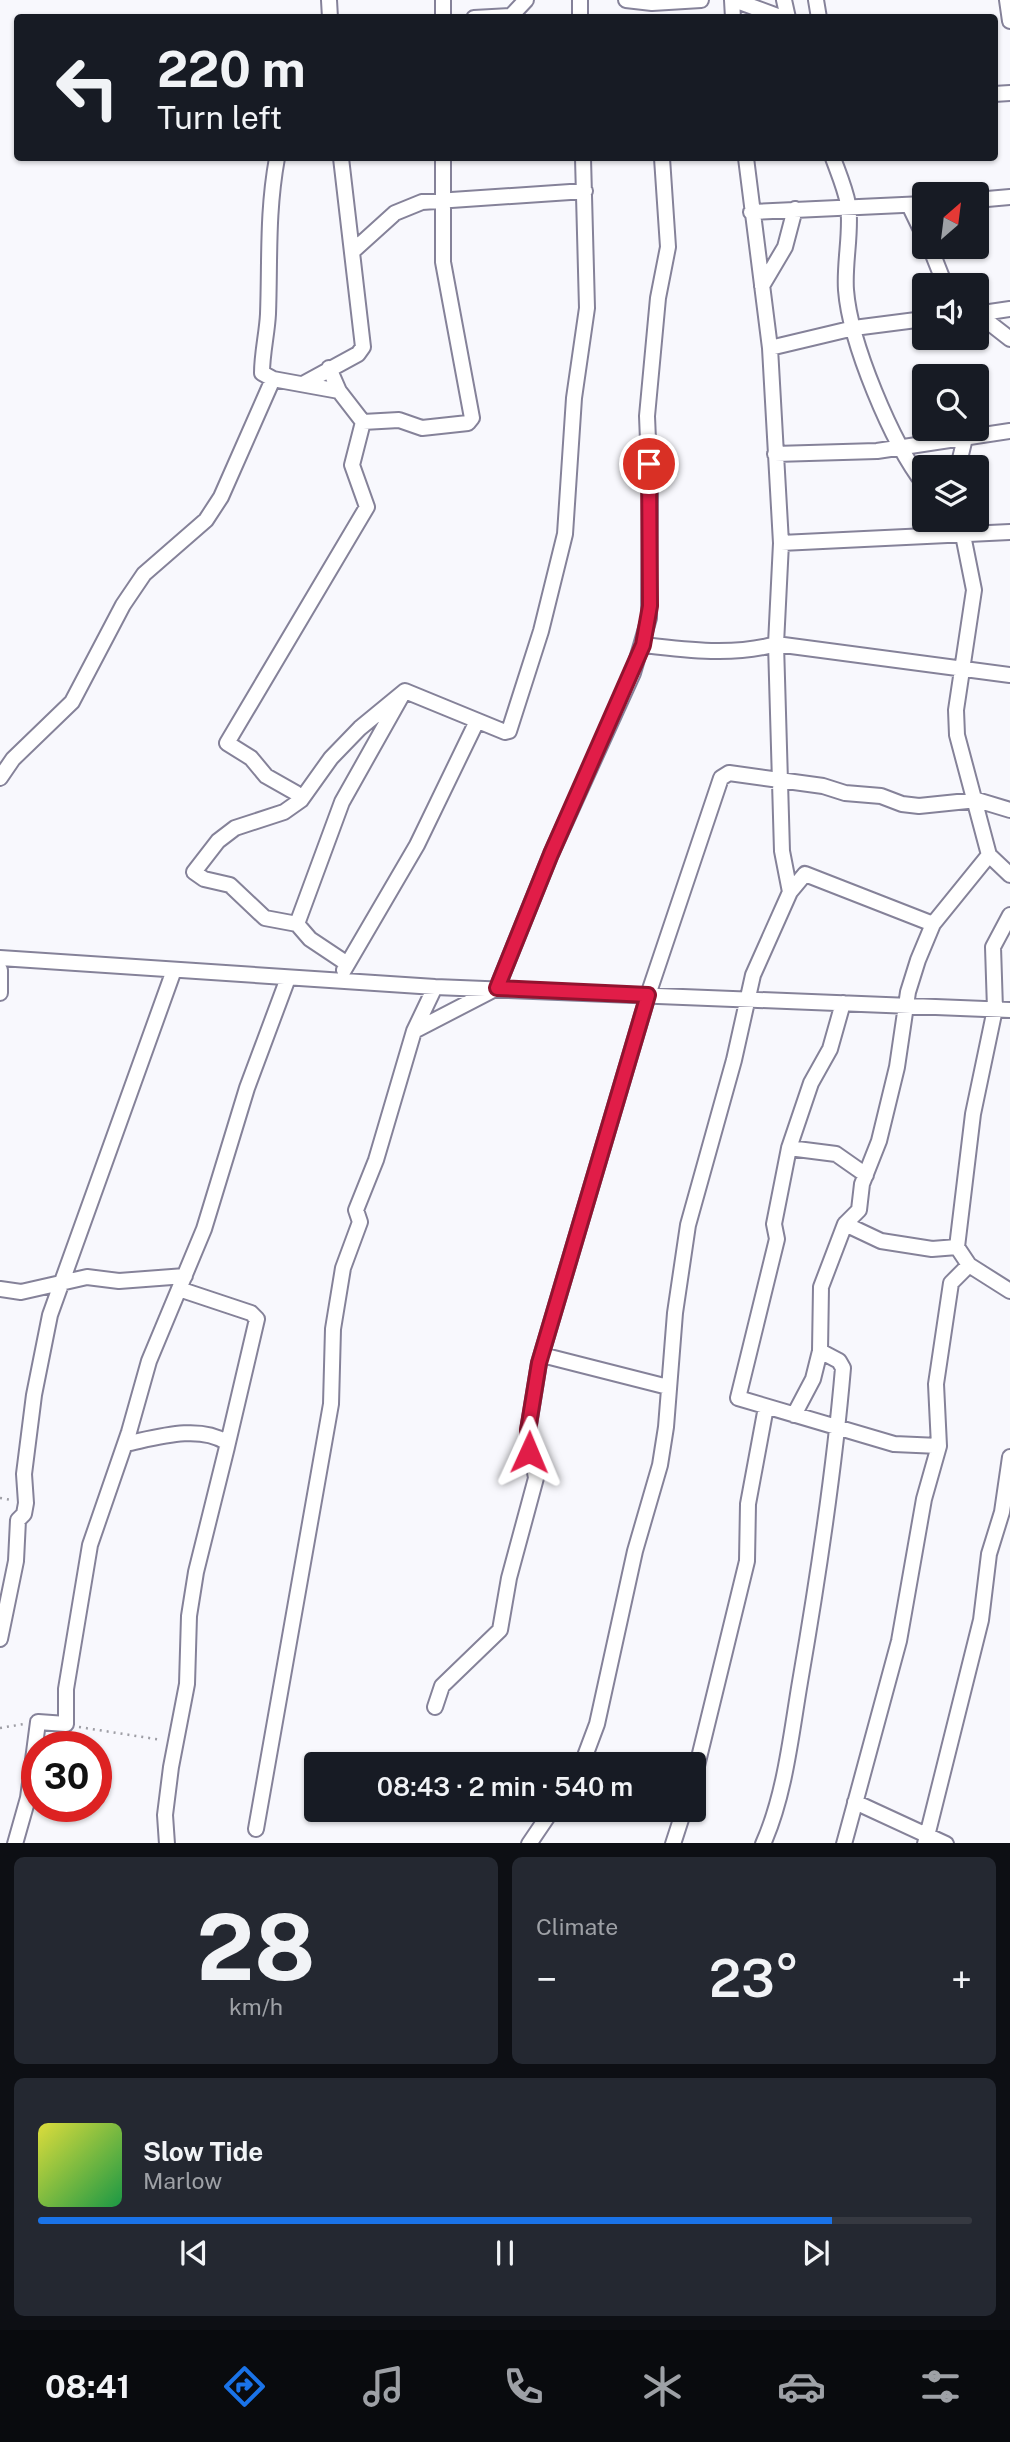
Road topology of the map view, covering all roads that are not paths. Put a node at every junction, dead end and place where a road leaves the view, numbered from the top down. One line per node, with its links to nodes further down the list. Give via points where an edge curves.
1 (526, 0): 6 (street)
2 (626, 0): 3 (street)
3 (701, 0)
4 (733, 0): 7 (street)
5 (1007, 0): 8 (street)
6 (513, 14)
7 (773, 14)
8 (1010, 20)
9 (277, 161): 36 (street, via 269,209 268,317 261,373)
10 (341, 161): 26 (street)
11 (443, 161): 18 (street)
12 (583, 161): 16 (street)
13 (662, 161): 52 (street, via 668,247 658,298 647,416 650,606)
14 (746, 161): 25 (street)
15 (834, 161): 20 (street)
16 (585, 191): 18 (street); 56 (street, via 587,308 574,398 565,534 509,731)
17 (1010, 197): 19 (street)
18 (443, 199): 26 (street, via 395,213); 39 (street, via 443,262 472,418 468,423 422,428 399,421)
19 (989, 199)
20 (848, 205): 21 (street); 23 (street); 32 (street, via 844,266)
21 (909, 205): 22 (street); 24 (street)
22 (912, 205)
23 (795, 209): 25 (street); 27 (street, via 785,247)
24 (912, 211)
25 (751, 212): 27 (street)
26 (353, 251): 35 (street, via 363,347)
27 (762, 286): 34 (street)
28 (1010, 309): 29 (street)
29 (989, 312)
30 (912, 321): 32 (street)
31 (989, 323): 33 (street)
32 (854, 328): 34 (street); 43 (street, via 883,413)
33 (1010, 339)
34 (770, 348): 44 (street)
35 (329, 368): 37 (street); 38 (street)
36 (273, 379): 37 (street); 57 (street, via 221,497 206,520 144,574 72,702 13,759)
37 (303, 384): 38 (street)
38 (339, 391): 39 (street)
39 (363, 422): 59 (street, via 352,465 367,507 226,743)
40 (1010, 431): 41 (street)
41 (989, 434)
42 (943, 441): 43 (street)
43 (900, 447): 44 (street); 45 (street)
44 (775, 454): 50 (street)
45 (912, 466)
46 (989, 529): 49 (street)
47 (912, 530): 50 (street)
48 (961, 532): 53 (street, via 974,590)
49 (1010, 532)
50 (781, 543): 51 (street)
51 (776, 644): 52 (street, via 723,650); 53 (street); 58 (street)
52 (643, 645): 75 (street)
53 (961, 669): 54 (street); 60 (street, via 957,735)
54 (1010, 675)
55 (401, 696): 56 (street, via 408,691); 59 (street, via 360,727); 66 (street, via 342,802)
56 (477, 721): 69 (street, via 417,845)
57 (0, 778)
58 (780, 781): 60 (street, via 919,806); 64 (street, via 782,851); 77 (street, via 729,772 721,778)
59 (301, 800): 66 (street, via 284,812 235,828 218,841 194,872 230,885 265,918)
60 (976, 800): 61 (street); 62 (street)
61 (1010, 810)
62 (989, 855): 63 (street); 67 (street)
63 (1010, 875)
64 (790, 892): 67 (street, via 802,876 810,874); 78 (street, via 753,975)
65 (1010, 915): 81 (street, via 993,947)
66 (297, 924): 69 (street, via 310,939)
67 (933, 924): 80 (street, via 910,982)
68 (0, 958): 71 (street)
69 (346, 963): 73 (street)
70 (0, 970): 76 (street)
71 (174, 970): 72 (street); 89 (street)
72 (288, 978): 73 (street); 90 (street, via 260,1050 207,1222)
73 (339, 980): 74 (street)
74 (435, 987): 75 (street); 83 (street)
75 (497, 988): 77 (street); 83 (street)
76 (0, 993)
77 (648, 995): 78 (street); 94 (street)
78 (749, 999): 79 (street); 95 (street, via 688,1224)
79 (843, 1003): 80 (street); 84 (street, via 830,1049 811,1083)
80 (908, 1005): 81 (street); 85 (street, via 888,1107)
81 (995, 1009): 82 (street); 87 (street, via 973,1114)
82 (1010, 1010)
83 (414, 1031): 111 (street, via 376,1160 356,1210 360,1222 343,1268 334,1317 328,1424)
84 (789, 1148): 85 (street, via 836,1154); 96 (street, via 774,1224 777,1239 738,1394 742,1400)
85 (866, 1175): 86 (street, via 859,1210)
86 (845, 1224): 87 (street, via 885,1242 932,1250); 93 (street, via 821,1287)
87 (957, 1247): 88 (street)
88 (969, 1265): 92 (street); 100 (street, via 951,1283 936,1384)
89 (60, 1283): 90 (street, via 87,1277); 91 (street, via 21,1292); 104 (street, via 34,1395 24,1475 26,1503 18,1520 16,1562)
90 (182, 1283): 99 (street, via 153,1348); 101 (street, via 257,1319)
91 (0, 1289)
92 (1010, 1291)
93 (820, 1350): 97 (street, via 813,1379); 98 (street, via 843,1368)
94 (542, 1355): 95 (street); 105 (street, via 528,1430 536,1478 500,1630 442,1686)
95 (668, 1387): 106 (street, via 660,1465)
96 (766, 1406): 97 (street); 107 (street, via 748,1504 747,1561)
97 (794, 1415): 98 (street)
98 (838, 1428): 100 (street, via 894,1444); 117 (street, via 791,1735)
99 (125, 1444): 101 (street, via 188,1433 215,1436); 113 (street, via 90,1545 66,1689 66,1724 38,1722 28,1798)
100 (939, 1446): 108 (street, via 924,1499 900,1641)
101 (227, 1447): 114 (street, via 194,1583 186,1647 187,1684 166,1815)
102 (1010, 1457): 103 (street)
103 (1006, 1514): 112 (street, via 989,1554 981,1620)
104 (0, 1639)
105 (435, 1707)
106 (586, 1752)
107 (700, 1752)
108 (855, 1802): 112 (street); 118 (street)
109 (544, 1822): 115 (street)
110 (680, 1822): 116 (street)
111 (256, 1829)
112 (927, 1839): 119 (street)
113 (15, 1843)
114 (167, 1843)
115 (529, 1843)
116 (673, 1843)
117 (763, 1843)
118 (844, 1843)
119 (946, 1843)

